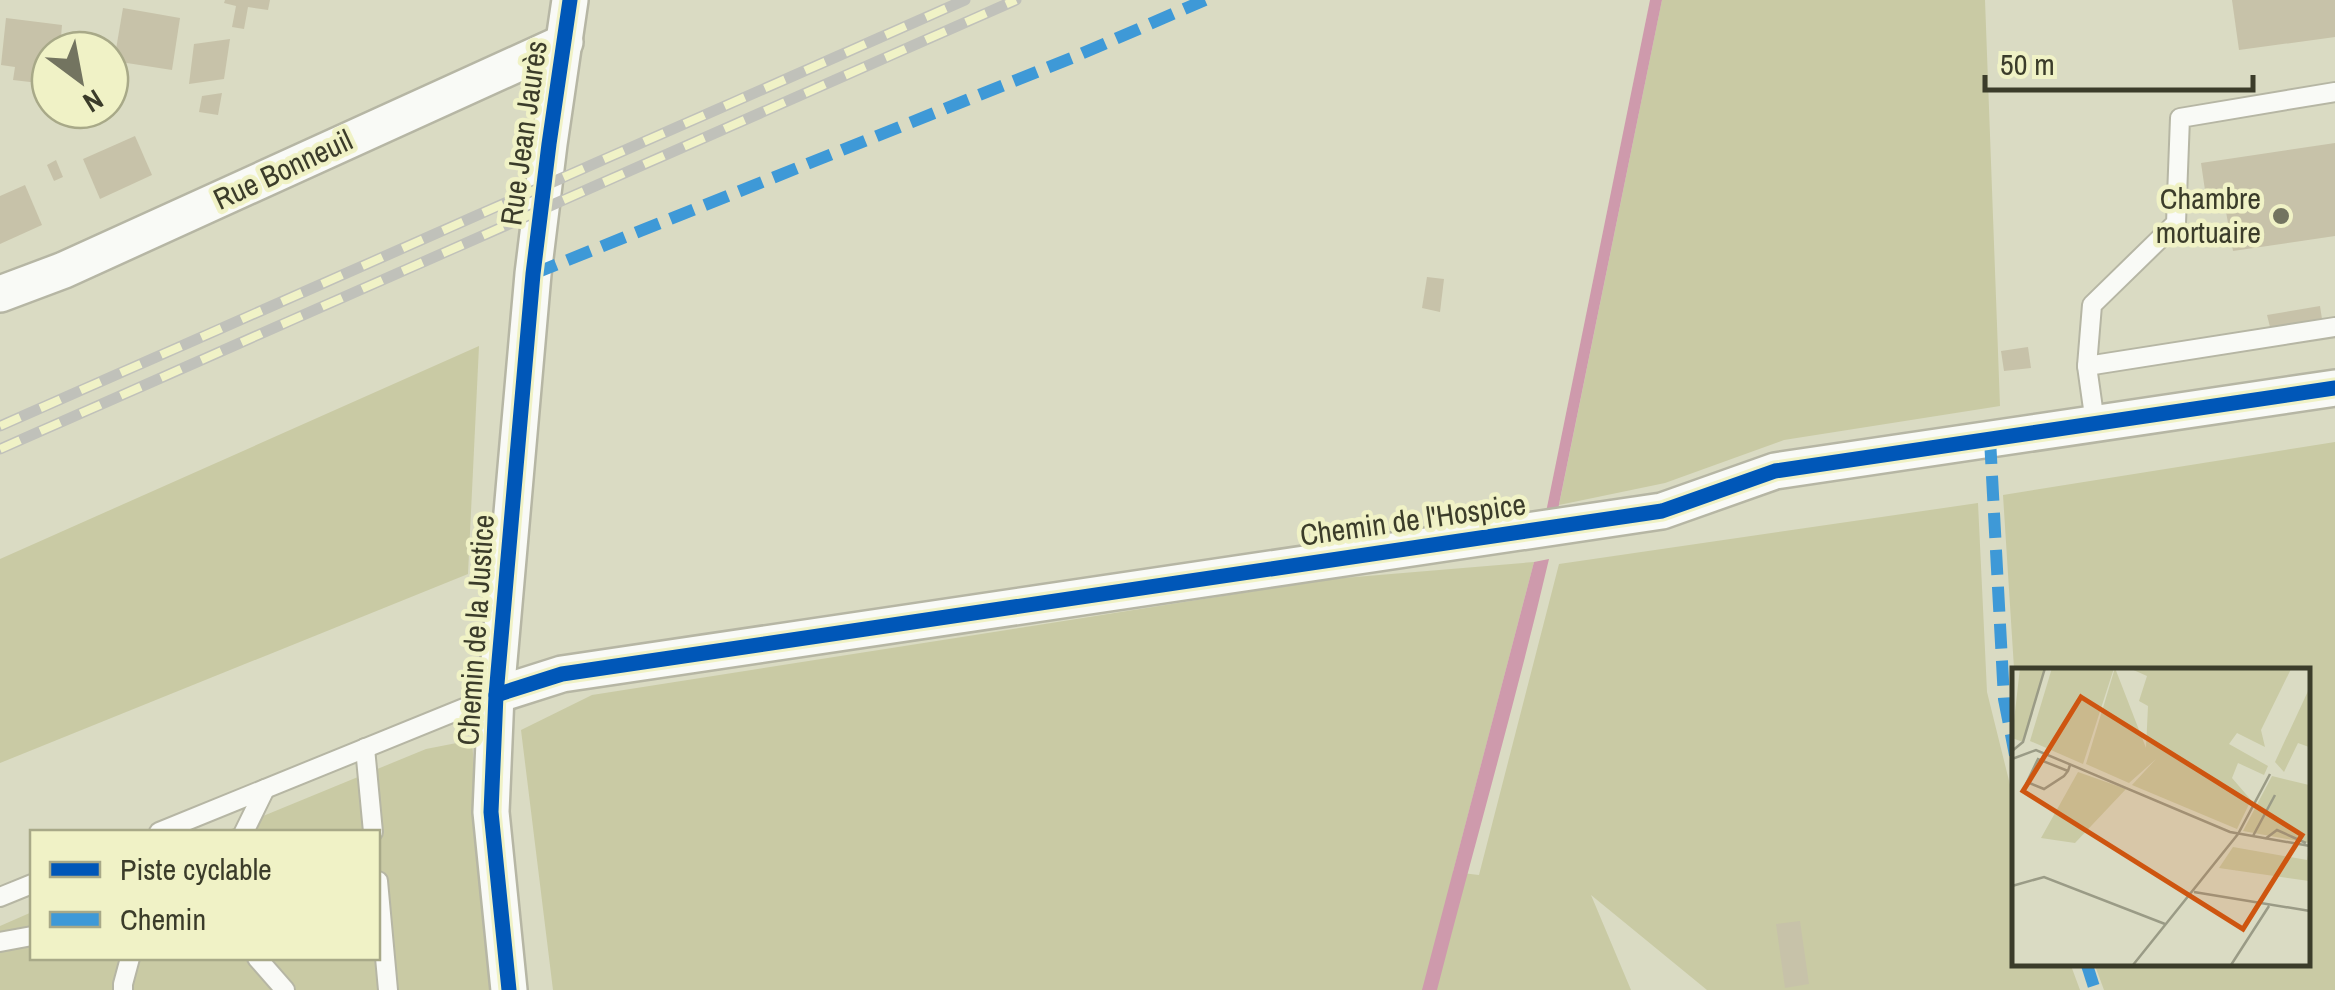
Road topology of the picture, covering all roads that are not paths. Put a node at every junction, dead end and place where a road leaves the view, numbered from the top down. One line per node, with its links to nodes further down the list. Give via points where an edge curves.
1 (570, 0): 2 (street, Rue Jean Jaurès)
2 (565, 42): 4 (street, Rue Jean Jaurès); 5 (street, Rue Bonneuil)
3 (2335, 92): 7 (lane, via 2180,118 2176,223 2092,305)
4 (533, 274): 10 (street, Chemin de la Justice)
5 (0, 294)
6 (2335, 326): 7 (lane)
7 (2087, 366): 9 (lane)
8 (2335, 388): 9 (street, Chemin de l'Hospice)
9 (2095, 424): 10 (street, Chemin de l'Hospice, via 1775,471 1662,512 562,674)
10 (496, 695): 11 (lane); 26 (street, Chemin de la Justice, via 490,812)
11 (366, 748): 12 (lane); 15 (lane)
12 (265, 790): 13 (lane); 14 (lane)
13 (164, 830)
14 (245, 830)
15 (373, 830)
16 (30, 885): 17 (lane)
17 (0, 897)
18 (380, 902): 25 (lane)
19 (30, 936): 20 (lane)
20 (0, 942)
21 (129, 960): 23 (lane)
22 (259, 960): 24 (lane)
23 (124, 990)
24 (285, 990)
25 (388, 990)
26 (509, 990)

